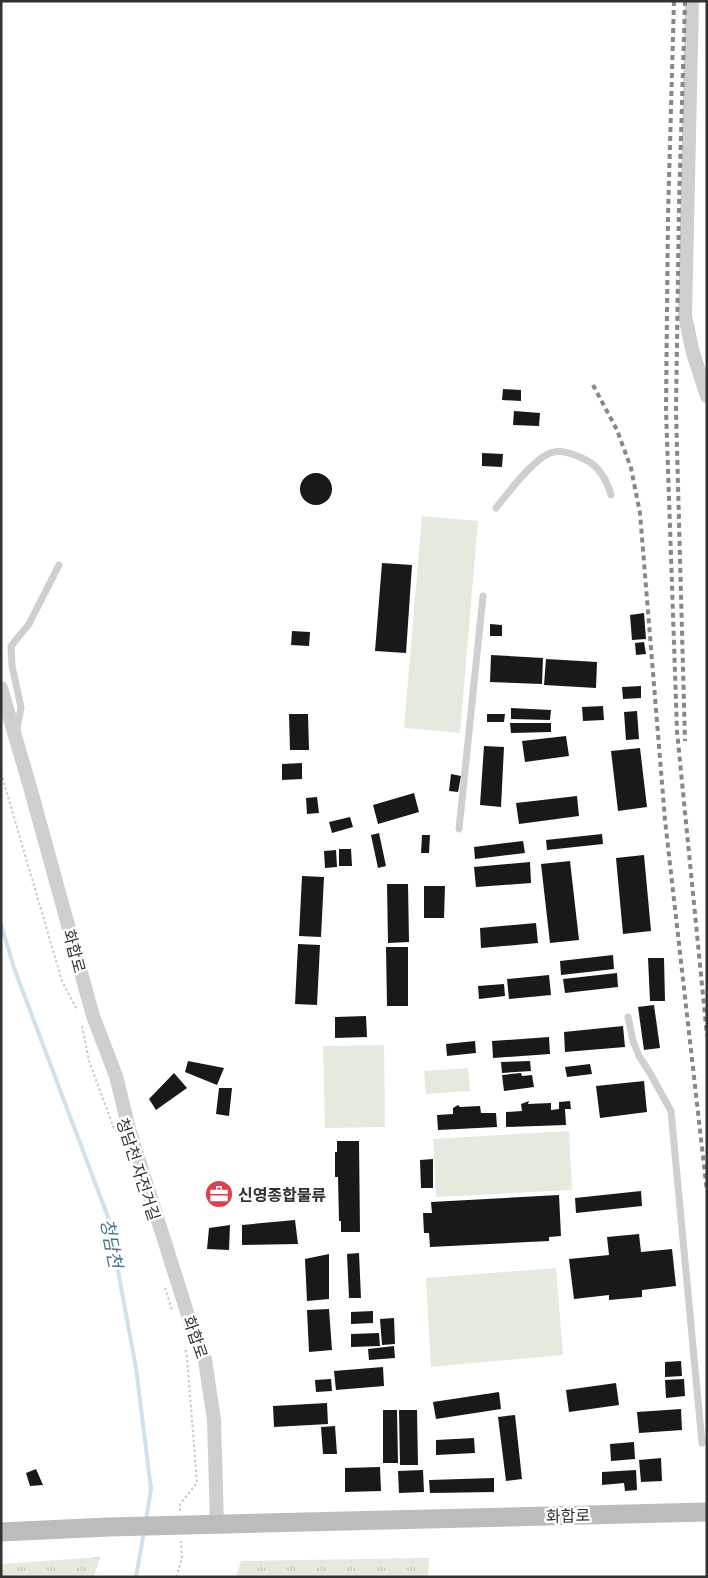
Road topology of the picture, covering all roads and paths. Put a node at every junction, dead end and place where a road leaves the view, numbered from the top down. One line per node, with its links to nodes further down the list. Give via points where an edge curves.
1 (692, 1): 2 (street, via 685,316)
2 (707, 396)
3 (612, 495): 4 (lane, via 606,480 589,461 564,452 552,452 534,464)
4 (496, 508)
5 (59, 565): 8 (lane, via 29,624 11,646 21,707)
6 (483, 596): 10 (lane)
7 (1, 688): 8 (street, 화합로)
8 (16, 737): 21 (street, 화합로, via 93,1016 116,1076 129,1129 205,1360 214,1420)
9 (1, 772): 11 (path, via 62,981)
10 (459, 829)
11 (79, 1012)
12 (628, 1017): 18 (lane, via 639,1056 671,1111)
13 (82, 1021): 14 (path, 청담천 자전거길, via 89,1061)
14 (115, 1131)
15 (164, 1283): 16 (path)
16 (172, 1310)
17 (184, 1342): 20 (path, via 197,1483 180,1504)
18 (702, 1443)
19 (707, 1512): 21 (main road, 화합로)
20 (180, 1513)
21 (217, 1524): 22 (main road)
22 (1, 1532)
23 (181, 1540): 24 (path, via 182,1559)
24 (176, 1577)

